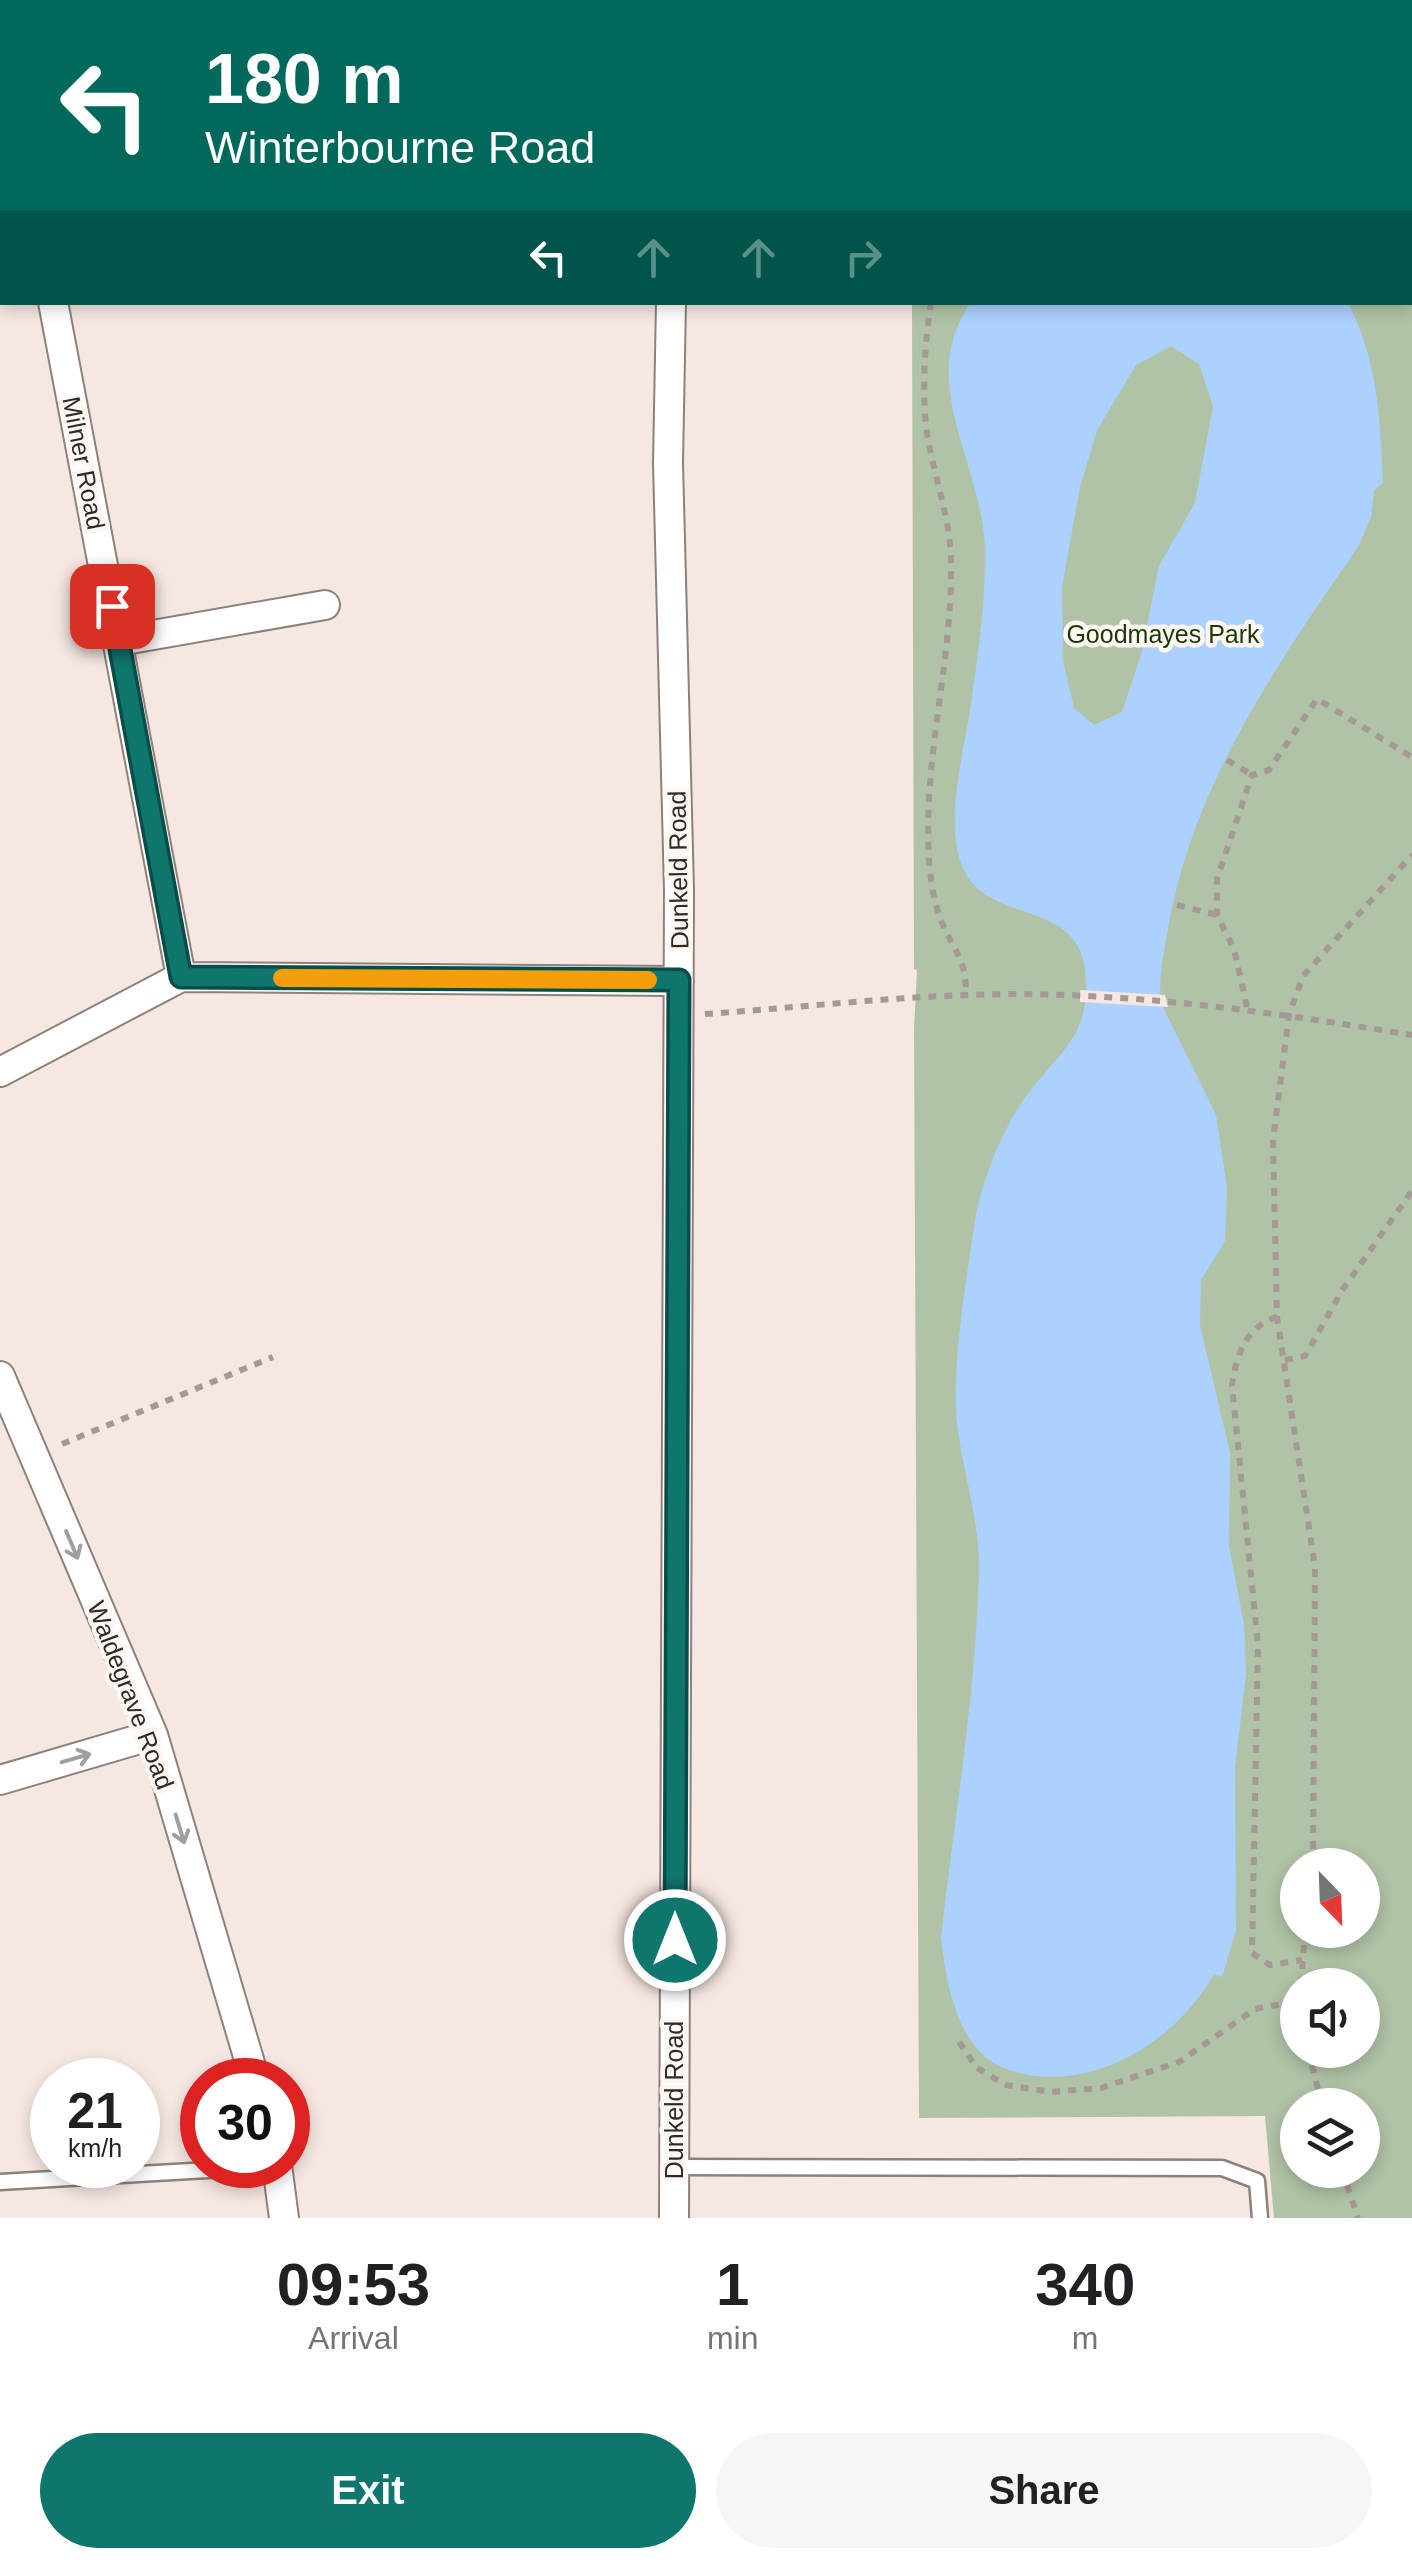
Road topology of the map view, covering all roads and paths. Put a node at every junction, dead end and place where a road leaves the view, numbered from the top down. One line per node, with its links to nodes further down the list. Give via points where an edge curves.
1 (54, 305): 5 (street, Milner Road)
2 (671, 305): 13 (street, Dunkeld Road)
3 (932, 305): 14 (path, via 924,360 926,426 952,558 928,858 943,926 960,950)
4 (325, 605): 5 (street)
5 (118, 641): 12 (street, Milner Road)
6 (1412, 757): 8 (path, via 1317,699 1268,770)
7 (1227, 760): 8 (path)
8 (1252, 775): 11 (path, via 1218,879)
9 (1412, 855): 17 (path, via 1303,976)
10 (1177, 905): 11 (path)
11 (1218, 916): 15 (path, via 1234,949)
12 (181, 977): 13 (street); 19 (street)
13 (679, 980): 16 (street, Dunkeld Road)
14 (966, 995): 15 (path); 16 (path)
15 (1247, 1008): 17 (path)
16 (679, 1014): 35 (street, Dunkeld Road)
17 (1290, 1014): 18 (path); 21 (path, via 1273,1140)
18 (1412, 1034)
19 (0, 1072)
20 (1412, 1191): 23 (path, via 1305,1356)
21 (1277, 1317): 23 (path); 30 (path, via 1261,1322 1241,1348 1232,1385 1258,1646 1252,1953 1270,1965)
22 (274, 1357): 25 (path)
23 (1285, 1360): 28 (path, via 1315,1567)
24 (0, 1376): 25 (street, Waldegrave Road)
25 (34, 1455): 26 (street, Waldegrave Road, one-way to 26)
26 (152, 1735): 27 (street, one-way to 26); 34 (street, Waldegrave Road, one-way to 34)
27 (0, 1780)
28 (1314, 1848)
29 (1303, 1948): 30 (path)
30 (1302, 1960): 31 (path)
31 (1302, 1968)
32 (1280, 2004): 33 (path, via 1255,2008 1179,2062 1101,2088 1051,2092 1006,2085 977,2068)
33 (958, 2042)
34 (248, 2058)
35 (674, 2167): 41 (street, Dunkeld Road); 42 (lane, via 1222,2168 1257,2182)
36 (180, 2171): 37 (lane)
37 (0, 2182)
38 (280, 2188): 40 (street)
39 (1348, 2188): 43 (path)
40 (284, 2218)
41 (674, 2218)
42 (1260, 2218)
43 (1358, 2218)

